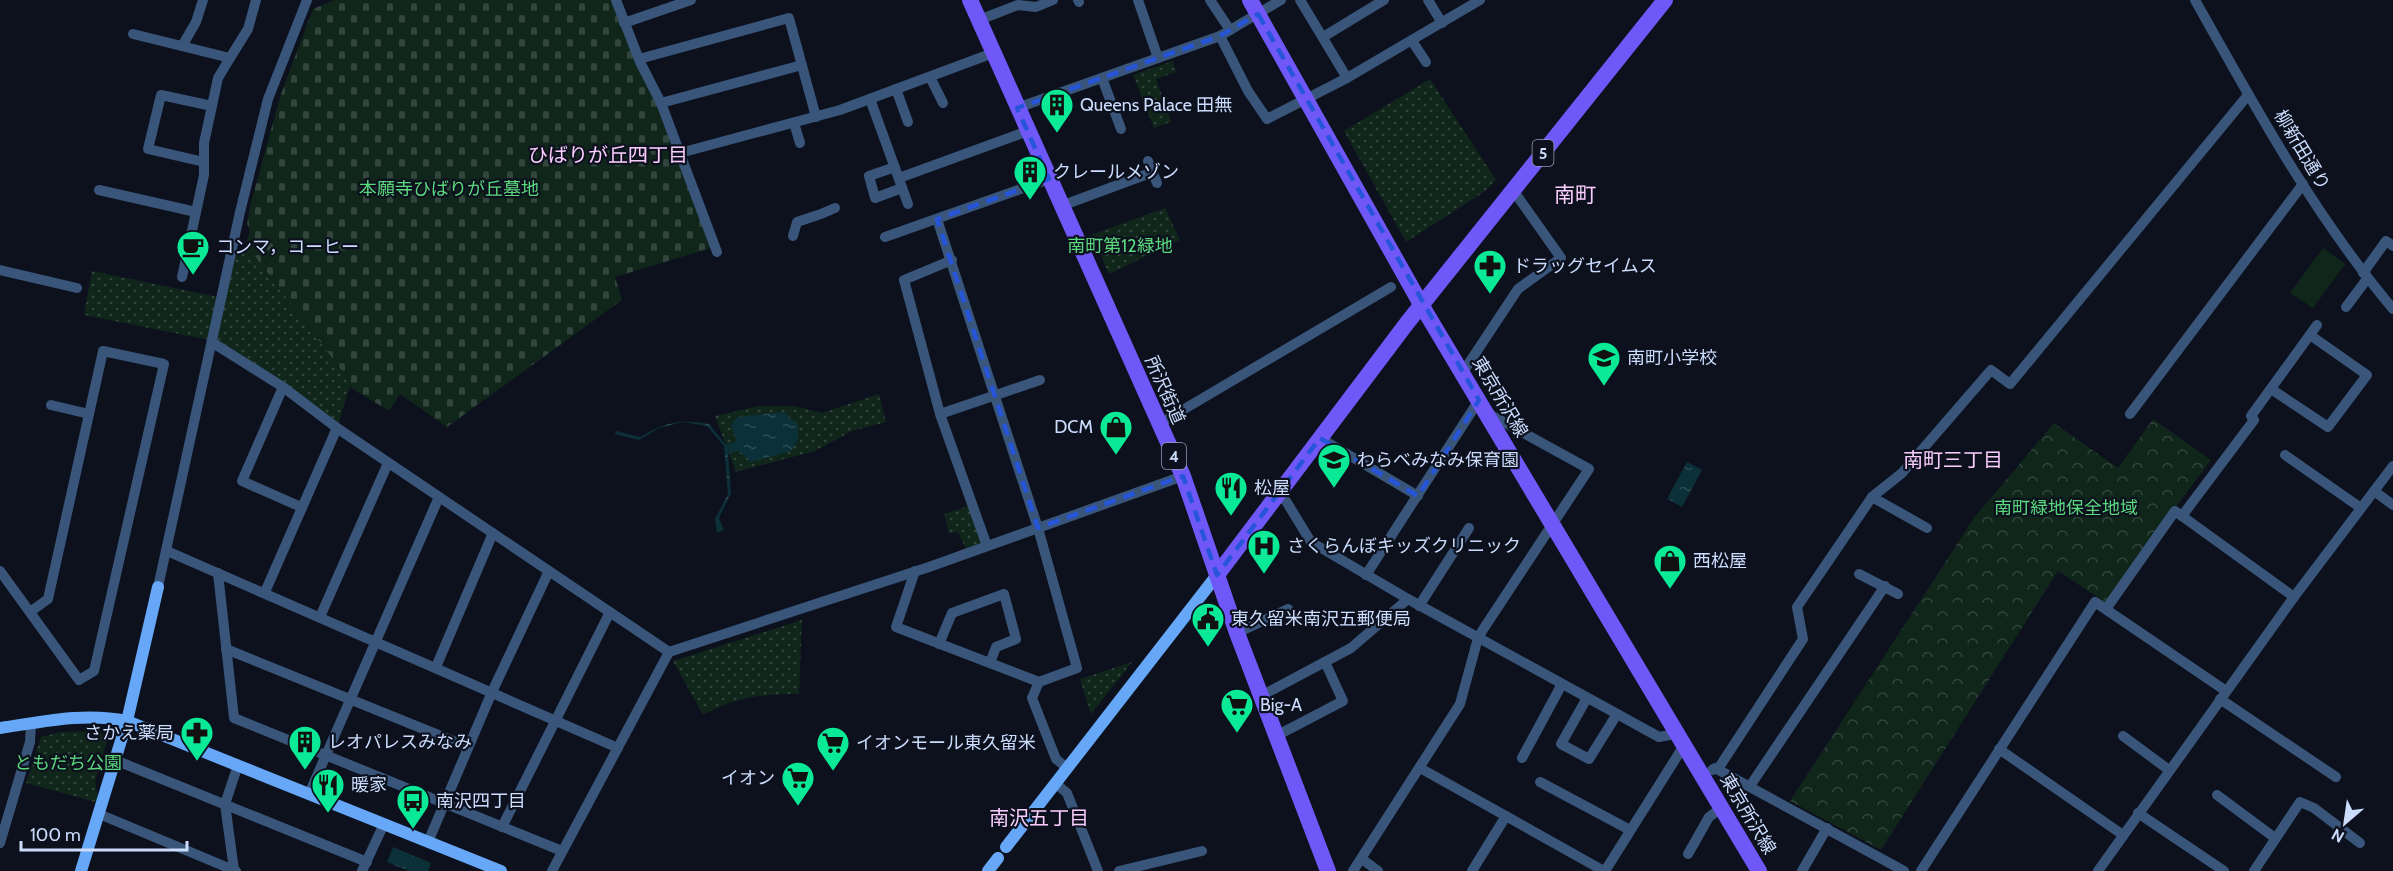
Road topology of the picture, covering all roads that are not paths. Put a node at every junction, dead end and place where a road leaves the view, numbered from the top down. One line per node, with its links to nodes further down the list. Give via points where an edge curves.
1 (202, 0): 26 (street, via 196,22)
2 (256, 0): 28 (street, via 248,29)
3 (616, 0): 19 (street)
4 (691, 0): 19 (street)
5 (970, 0): 18 (main road, 所沢街道 / 4)
6 (1053, 0): 18 (street, via 1036,7 1018,5)
7 (1138, 0): 29 (street)
8 (1210, 0): 21 (street)
9 (1281, 0): 17 (street)
10 (1300, 0): 24 (street)
11 (1384, 0): 24 (street)
12 (1428, 0): 20 (street)
13 (1480, 0): 20 (street)
14 (1665, 0): 57 (main road, 5)
15 (2195, 0): 37 (street, 柳新田通り)
16 (310, 1): 78 (street, via 268,99 229,258)
17 (1254, 7): 21 (street); 39 (main road, 東京所沢線)
18 (979, 20): 27 (main road, 所沢街道 / 4)
19 (624, 23): 30 (street)
20 (1442, 23): 25 (street)
21 (1230, 30): 23 (street)
22 (133, 34): 26 (street)
23 (1220, 36): 29 (street); 39 (street, via 1267,119)
24 (1323, 37): 35 (street)
25 (1412, 42): 31 (street); 35 (street)
26 (182, 46): 28 (street)
27 (993, 53): 33 (street); 43 (main road, 所沢街道 / 4)
28 (230, 58): 42 (street, via 218,78)
29 (1158, 58): 34 (street)
30 (639, 59): 32 (street, via 789,18); 40 (street)
31 (1426, 62)
32 (802, 65): 40 (street); 44 (street)
33 (930, 77): 36 (street); 41 (street)
34 (1102, 78): 43 (street); 47 (street)
35 (1347, 78): 39 (street)
36 (896, 90): 38 (street); 45 (street)
37 (2248, 95): 55 (street, 柳新田通り); 100 (street, via 2010,384 1991,370 1902,473)
38 (870, 99): 44 (street); 53 (street)
39 (1306, 99): 73 (main road, 東京所沢線)
40 (661, 103): 50 (street)
41 (943, 103)
42 (212, 106): 51 (street); 51 (street, via 161,95 148,149)
43 (1017, 108): 48 (main road, 所沢街道 / 4)
44 (816, 117): 46 (street)
45 (908, 122)
46 (794, 123): 49 (street); 50 (street)
47 (1121, 129)
48 (1028, 131): 53 (street, via 928,174); 54 (main road, 所沢街道 / 4)
49 (800, 143)
50 (680, 153): 66 (street)
51 (204, 162): 61 (street)
52 (1153, 172): 59 (street)
53 (899, 178): 58 (street)
54 (1049, 179): 59 (main road, 所沢街道 / 4); 62 (street)
55 (2303, 184): 69 (street, 柳新田通り, via 2331,231); 88 (street)
56 (99, 189): 61 (street)
57 (1513, 190): 73 (main road, 5); 79 (street, via 1561,258 1518,289)
58 (908, 204)
59 (1061, 206): 89 (main road, 所沢街道 / 4)
60 (836, 208): 63 (street, via 796,222)
61 (196, 212): 70 (street)
62 (938, 219): 64 (street); 67 (street)
63 (793, 236)
64 (885, 237)
65 (2393, 246): 69 (street, via 2386,241)
66 (717, 252)
67 (952, 260): 83 (street); 87 (street, via 904,280)
68 (0, 270): 72 (street)
69 (2365, 276): 74 (street); 75 (street, 柳新田通り)
70 (182, 277)
71 (1391, 287): 89 (street)
72 (77, 288)
73 (1422, 306): 79 (main road, 東京所沢線); 91 (main road, 5)
74 (2346, 307)
75 (2393, 309)
76 (2317, 325): 77 (street)
77 (2310, 335): 82 (street); 82 (street, via 2367,375 2328,427)
78 (213, 343): 81 (street); 111 (street)
79 (1463, 372): 85 (main road, 東京所沢線)
80 (1040, 380): 83 (street)
81 (283, 387): 90 (street); 102 (street, via 242,482)
82 (2271, 389): 104 (street, via 2251,416 2254,420)
83 (997, 394): 87 (street); 106 (street)
84 (51, 405): 86 (street)
85 (1483, 407): 98 (street); 105 (main road, 東京所沢線); 105 (street, via 1589,469)
86 (89, 414): 128 (street, via 48,599); 128 (street, via 103,351 164,364 94,671 79,680)
87 (940, 414): 110 (street)
88 (2130, 414)
89 (1159, 424): 95 (main road, 所沢街道 / 4)
90 (337, 428): 93 (street); 102 (street)
91 (1320, 438): 97 (main road, 5); 98 (street)
92 (2285, 455): 103 (street)
93 (388, 463): 99 (street); 130 (street)
94 (2393, 466): 96 (street)
95 (1184, 476): 106 (street); 117 (main road, 所沢街道 / 4)
96 (2374, 492): 101 (street); 103 (street)
97 (1276, 495): 117 (main road, 5); 118 (street, via 1286,501 1311,542)
98 (1418, 496): 118 (street)
99 (439, 497): 109 (street); 133 (street)
100 (1872, 497): 108 (street); 164 (street, via 1797,607 1803,639)
101 (2393, 505)
102 (301, 507): 121 (street)
103 (2361, 508): 123 (street)
104 (2182, 516): 123 (street); 127 (street, via 2175,511)
105 (1552, 523): 132 (street); 154 (main road, 東京所沢線)
106 (1038, 528): 110 (street); 140 (street, via 1077,668)
107 (1469, 528): 125 (street)
108 (1927, 528)
109 (493, 533): 113 (street); 139 (street)
110 (987, 546): 114 (street)
111 (167, 551): 115 (street); 120 (street)
112 (0, 571): 128 (street)
113 (549, 571): 129 (street); 142 (street)
114 (915, 571): 134 (street, via 896,627); 136 (street)
115 (218, 573): 121 (street); 135 (street)
116 (1859, 574): 119 (street)
117 (1217, 575): 131 (main road, 所沢街道 / 4); 162 (street)
118 (1366, 575): 124 (street)
119 (1885, 586): 122 (street); 170 (street)
120 (158, 587): 149 (street)
121 (265, 592): 130 (street)
122 (1898, 594)
123 (2294, 597): 143 (street)
124 (1408, 599): 125 (street); 137 (street, via 1351,648)
125 (1419, 606): 132 (street)
126 (1288, 609): 131 (street)
127 (2106, 609): 143 (street); 157 (street, via 2095,602)
128 (30, 612)
129 (610, 612): 136 (street); 148 (street)
130 (320, 617): 133 (street)
131 (1237, 633): 144 (main road, 所沢街道 / 4)
132 (1478, 638): 141 (street); 163 (street, via 1460,704)
133 (375, 641): 139 (street); 146 (street)
134 (939, 644): 138 (street); 138 (street, via 952,612 1005,594 1016,639 996,647)
135 (226, 649): 146 (street); 158 (street, via 234,718)
136 (669, 652): 156 (street)
137 (1325, 662): 144 (street); 152 (street, via 1343,701)
138 (990, 663): 140 (street)
139 (436, 667): 142 (street)
140 (1039, 682): 162 (street, via 1032,698 1056,759)
141 (1562, 684): 145 (street); 159 (street)
142 (492, 692): 148 (street); 155 (street)
143 (2223, 695): 165 (street); 167 (street)
144 (1261, 696): 152 (main road, 所沢街道 / 4)
145 (1587, 698): 147 (street); 147 (street, via 1561,744 1589,759)
146 (351, 699): 155 (street); 158 (street)
147 (1617, 714): 154 (street, via 1659,737)
148 (555, 720): 156 (street); 180 (street)
149 (127, 721): 150 (street, via 77,717); 160 (street); 161 (street)
150 (31, 723): 151 (street); 186 (street, via 30,742)
151 (0, 728)
152 (1276, 736): 202 (main road, 所沢街道 / 4)
153 (2123, 736): 165 (street)
154 (1680, 740): 166 (main road, 東京所沢線); 182 (street)
155 (468, 747): 174 (street)
156 (618, 748): 189 (street)
157 (1999, 749): 183 (street); 210 (street)
158 (326, 756): 171 (street); 174 (street)
159 (1522, 758)
160 (115, 760): 173 (street); 177 (street)
161 (237, 765): 171 (street); 173 (street)
162 (1067, 768): 169 (street)
163 (1420, 768): 178 (street); 193 (street)
164 (1718, 769): 166 (street); 170 (street)
165 (2169, 770): 176 (street)
166 (1701, 776): 175 (main road, 東京所沢線)
167 (2336, 777)
168 (1540, 782): 182 (street)
169 (1055, 783): 188 (street); 200 (street, via 1067,793)
170 (1750, 786): 181 (street)
171 (309, 794): 179 (street)
172 (2217, 795): 184 (street)
173 (225, 804): 194 (street); 196 (street)
174 (444, 804): 180 (street); 185 (street)
175 (1721, 808): 191 (street, via 1709,817); 207 (main road, 東京所沢線)
176 (2138, 813): 183 (street); 212 (street)
177 (99, 814): 195 (street); 196 (street)
178 (1506, 816): 205 (street); 206 (street)
179 (384, 824): 185 (street); 194 (street)
180 (502, 827): 189 (street)
181 (1827, 828): 208 (street); 209 (street)
182 (1630, 830): 206 (street)
183 (2122, 835): 211 (street)
184 (2275, 838): 187 (street, via 2300,802); 213 (street)
185 (428, 842): 197 (street)
186 (0, 843)
187 (2361, 843)
188 (1006, 847)
189 (562, 851): 198 (street)
190 (1202, 851): 201 (street)
191 (1688, 854)
192 (998, 858): 199 (street)
193 (1362, 860): 203 (street); 204 (street)
194 (364, 866)
195 (81, 871)
196 (235, 871)
197 (501, 871)
198 (552, 871)
199 (988, 871)
200 (1098, 871)
201 (1119, 871)
202 (1328, 871)
203 (1353, 871)
204 (1378, 871)
205 (1472, 871)
206 (1605, 871)
207 (1759, 871)
208 (1803, 871)
209 (1904, 871)
210 (1921, 871)
211 (2098, 871)
212 (2224, 871)
213 (2254, 871)

